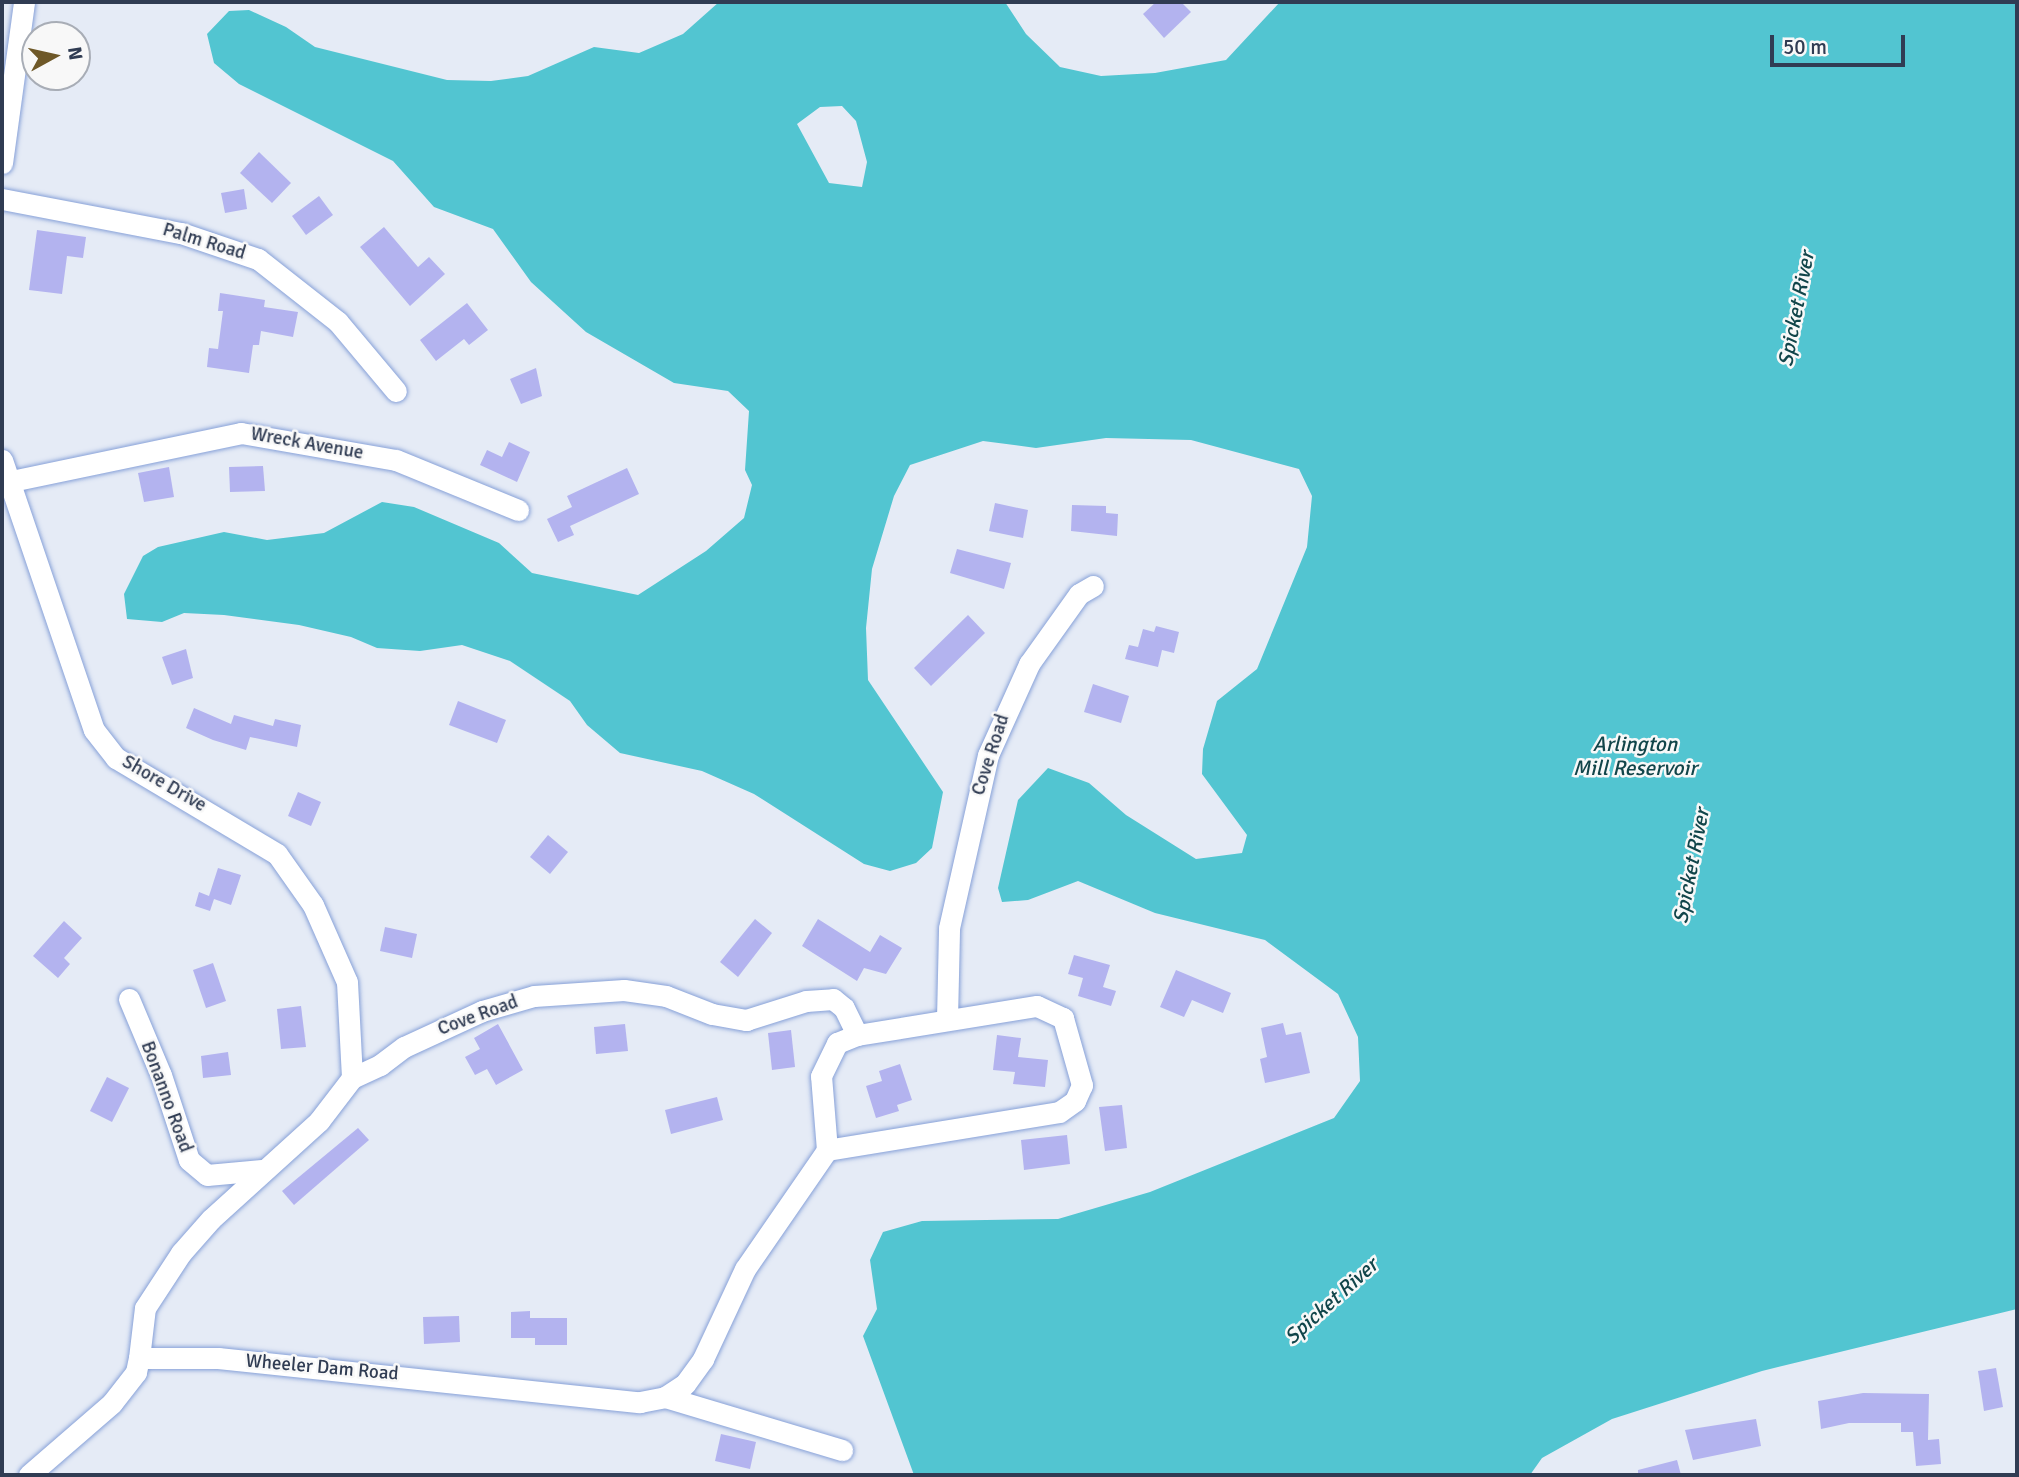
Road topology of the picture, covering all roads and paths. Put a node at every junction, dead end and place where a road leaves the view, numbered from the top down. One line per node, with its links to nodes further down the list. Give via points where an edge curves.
1 (24, 2): 2 (street)
2 (2, 163)
3 (2, 199): 4 (street, Palm Road, via 181,233 258,258 338,322)
4 (396, 391)
5 (2, 460): 6 (street, Shore Drive)
6 (4, 482): 7 (street, Wreck Avenue, via 241,433 396,460); 12 (street, Shore Drive, via 104,744 134,769 261,841 277,854 313,905 347,982)
7 (518, 510)
8 (1086, 590): 10 (street, Cove Road, via 1028,664 988,755 949,928)
9 (129, 999): 14 (street, Bonanno Road, via 189,1160 207,1175)
10 (947, 1019): 11 (street); 13 (street, via 1037,1006 1056,1011 1068,1027 1080,1093 1067,1108 1039,1119)
11 (857, 1035): 12 (street, Cove Road, via 844,1008 833,999 806,1001 746,1020 728,1019 645,991 560,993 482,1011); 13 (street, via 837,1043 821,1076)
12 (352, 1077): 14 (street, Cove Road, via 319,1121)
13 (827, 1150): 16 (street, via 745,1269 703,1359 685,1384)
14 (262, 1170): 15 (street, Cove Road, via 211,1219 155,1288 145,1308)
15 (139, 1358): 16 (street, Wheeler Dam Road, via 218,1358 640,1402); 18 (street, via 136,1372 112,1403)
16 (665, 1397): 17 (street, Wheeler Dam Road)
17 (842, 1450)
18 (29, 1475)

